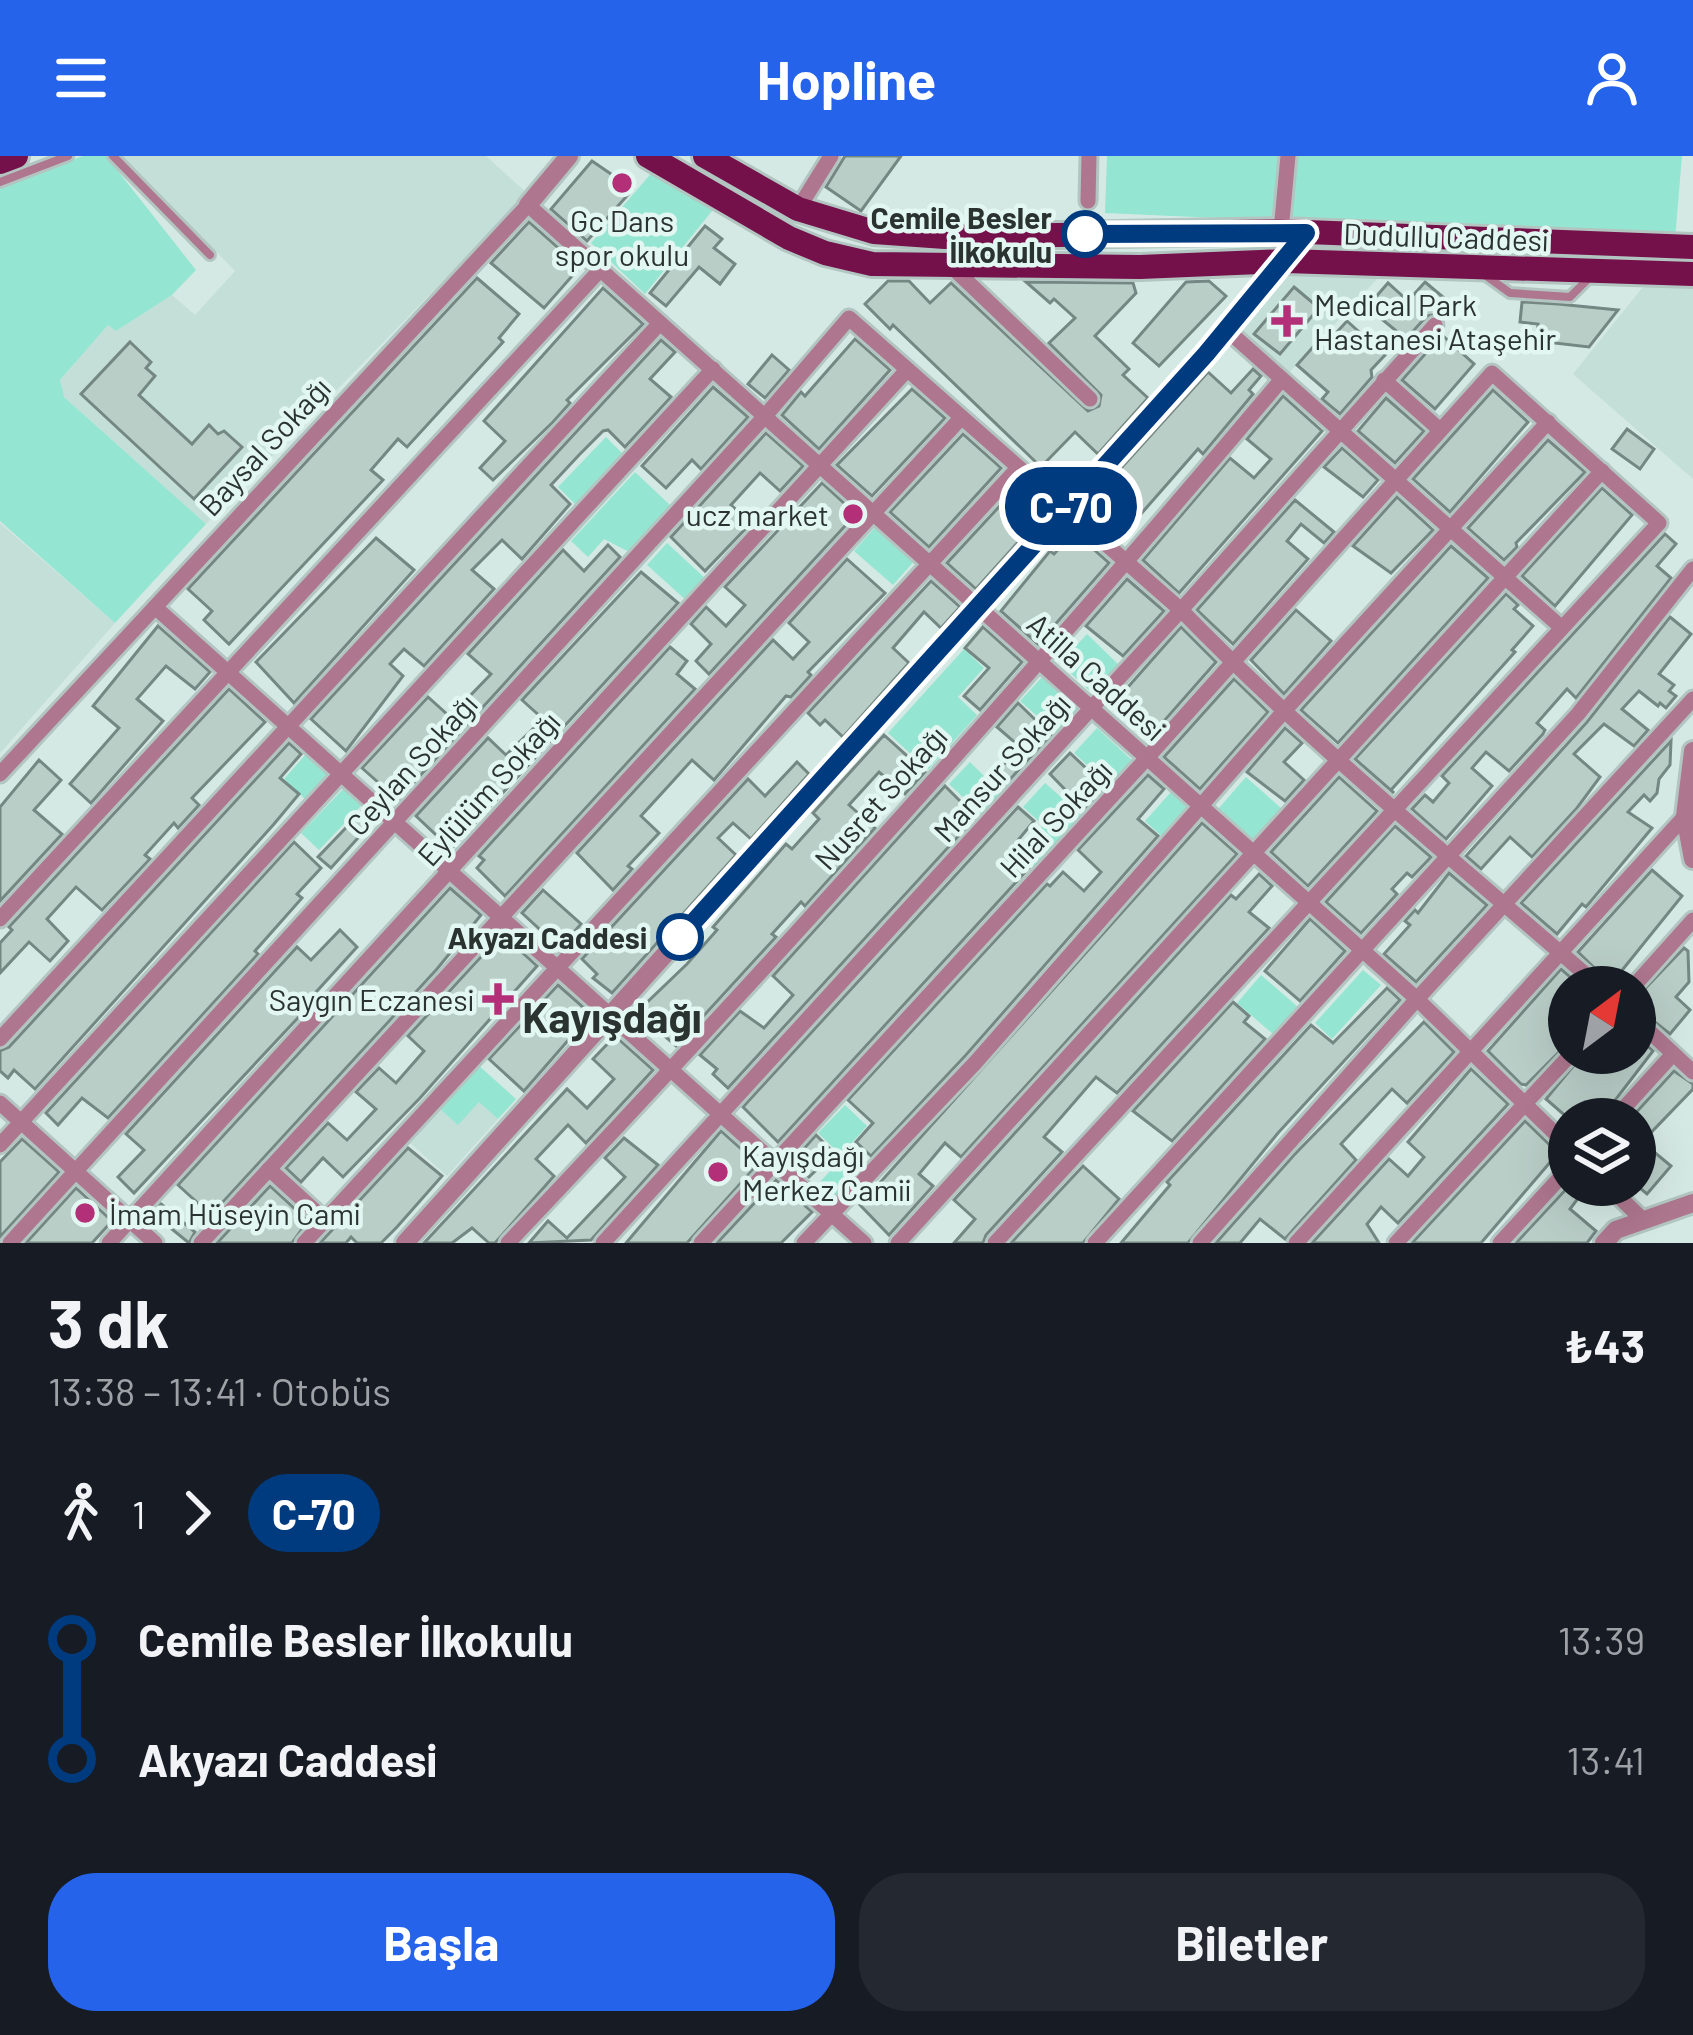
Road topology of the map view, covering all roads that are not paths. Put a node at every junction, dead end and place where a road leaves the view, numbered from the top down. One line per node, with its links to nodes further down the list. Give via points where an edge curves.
1 (16, 156): 10 (main road)
2 (68, 156): 11 (lane)
3 (113, 156): 17 (lane)
4 (569, 156): 13 (street, Baysal Sokağı)
5 (648, 156): 19 (main road, Dudullu Caddesi, via 825,253 872,264)
6 (705, 156): 14 (main road, Dudullu Caddesi)
7 (831, 156): 14 (street)
8 (1089, 156): 12 (street)
9 (1288, 156): 15 (street)
10 (0, 162)
11 (0, 182)
12 (1088, 201)
13 (528, 205): 20 (street, Atilla Caddesi); 47 (street, Baysal Sokağı)
14 (798, 209): 15 (main road, Dudullu Caddesi, via 874,232 945,237)
15 (1294, 232): 16 (main road, Dudullu Caddesi); 18 (street)
16 (1693, 247)
17 (210, 254)
18 (1286, 261): 19 (main road, Dudullu Caddesi); 21 (main road, Dudullu Caddesi); 24 (street)
19 (950, 265): 29 (street)
20 (601, 269): 22 (street, Atilla Caddesi); 52 (street)
21 (1693, 274)
22 (660, 322): 25 (street, Atilla Caddesi); 56 (street)
23 (1435, 325): 28 (street, Mansur Sokağı)
24 (1227, 330): 27 (street); 39 (street)
25 (712, 369): 30 (street, Atilla Caddesi); 61 (street)
26 (907, 370): 30 (street, Ceylan Sokağı, via 848,319); 31 (street); 35 (street, Eylülüm Sokağı)
27 (1282, 379): 33 (street); 43 (street, Nusret Sokağı)
28 (1384, 380): 33 (street, Mansur Sokağı); 34 (street)
29 (1090, 399)
30 (765, 416): 35 (street, Atilla Caddesi); 65 (street, Ceylan Sokağı)
31 (961, 418): 36 (street); 40 (street)
32 (1548, 422): 34 (street, Hilal Sokağı, via 1492,373); 37 (street); 41 (street)
33 (1340, 430): 38 (street); 48 (street, Mansur Sokağı)
34 (1441, 430): 38 (street, Hilal Sokağı)
35 (820, 465): 40 (street, Atilla Caddesi); 69 (street, Eylülüm Sokağı)
36 (1017, 469): 39 (street); 42 (street)
37 (1602, 471): 45 (street); 49 (street, via 1660,523)
38 (1396, 480): 41 (street); 51 (street, Hilal Sokağı)
39 (1067, 510): 43 (street); 46 (street)
40 (873, 512): 42 (street, Atilla Caddesi); 72 (street)
41 (1451, 528): 45 (street); 55 (street)
42 (929, 562): 46 (street, Atilla Caddesi); 77 (street)
43 (1127, 563): 48 (street); 50 (street, Nusret Sokağı)
44 (1693, 569): 67 (street, via 1578,714)
45 (1505, 577): 49 (street); 59 (street)
46 (979, 607): 50 (street, Atilla Caddesi); 81 (street)
47 (155, 608): 52 (street); 60 (street, Baysal Sokağı)
48 (1181, 610): 51 (street); 54 (street, Mansur Sokağı)
49 (1562, 628): 63 (street)
50 (1039, 661): 54 (street, Atilla Caddesi); 86 (street, Nusret Sokağı)
51 (1231, 662): 55 (street); 58 (street, Hilal Sokağı)
52 (228, 673): 56 (street); 73 (street)
53 (1693, 700): 71 (street)
54 (1091, 708): 58 (street, Atilla Caddesi); 92 (street, Mansur Sokağı)
55 (1285, 710): 59 (street); 62 (street)
56 (288, 726): 61 (street); 83 (street)
57 (1693, 751): 64 (street)
58 (1148, 758): 62 (street, Atilla Caddesi); 96 (street, Hilal Sokağı)
59 (1339, 760): 63 (street); 66 (street)
60 (0, 774)
61 (342, 774): 65 (street); 93 (street)
62 (1200, 805): 66 (street, Atilla Caddesi); 102 (street)
63 (1395, 810): 67 (street); 70 (street)
64 (1685, 816): 68 (street); 76 (street)
65 (396, 821): 69 (street); 98 (street, Ceylan Sokağı)
66 (1255, 854): 70 (street, Atilla Caddesi); 117 (street)
67 (1447, 857): 71 (street); 75 (street)
68 (1693, 859)
69 (450, 870): 72 (street); 103 (street, Eylülüm Sokağı)
70 (1310, 903): 75 (street, Atilla Caddesi); 118 (street)
71 (1503, 904): 76 (street); 80 (street)
72 (502, 916): 77 (street); 97 (street)
73 (0, 919)
74 (1693, 920): 79 (street)
75 (1363, 951): 80 (street, Atilla Caddesi); 119 (street)
76 (1560, 952): 78 (street); 84 (street)
77 (558, 966): 81 (street); 104 (street)
78 (1576, 966)
79 (1652, 966)
80 (1417, 999): 84 (street, Atilla Caddesi); 120 (street)
81 (612, 1013): 86 (street); 111 (street)
82 (1656, 1038): 85 (street)
83 (0, 1039)
84 (1471, 1052): 91 (street, Atilla Caddesi); 121 (street)
85 (1673, 1054): 87 (street); 89 (street)
86 (673, 1069): 92 (street); 112 (street, Nusret Sokağı)
87 (1693, 1072)
88 (1553, 1074): 91 (street)
89 (1633, 1098)
90 (0, 1103): 93 (street)
91 (1525, 1104): 94 (street, Atilla Caddesi); 122 (street)
92 (722, 1114): 96 (street); 113 (street, Mansur Sokağı)
93 (21, 1122): 95 (street); 98 (street)
94 (1548, 1127)
95 (0, 1145)
96 (775, 1162): 102 (street); 114 (street, Hilal Sokağı)
97 (269, 1169): 104 (street); 109 (street)
98 (76, 1171): 103 (street); 106 (street, Ceylan Sokağı)
99 (1548, 1190): 123 (street)
100 (1693, 1203): 105 (street)
101 (1629, 1206): 105 (street)
102 (831, 1214): 115 (street); 116 (street)
103 (130, 1220): 107 (street, Eylülüm Sokağı); 108 (street)
104 (325, 1220): 110 (street)
105 (1643, 1220): 124 (street); 125 (street)
106 (10, 1243)
107 (109, 1243)
108 (154, 1243)
109 (201, 1243)
110 (304, 1243)
111 (404, 1243)
112 (508, 1243)
113 (603, 1243)
114 (701, 1243)
115 (804, 1243)
116 (864, 1243)
117 (898, 1243)
118 (995, 1243)
119 (1095, 1243)
120 (1200, 1243)
121 (1296, 1243)
122 (1396, 1243)
123 (1499, 1243)
124 (1604, 1243)
125 (1624, 1243)

